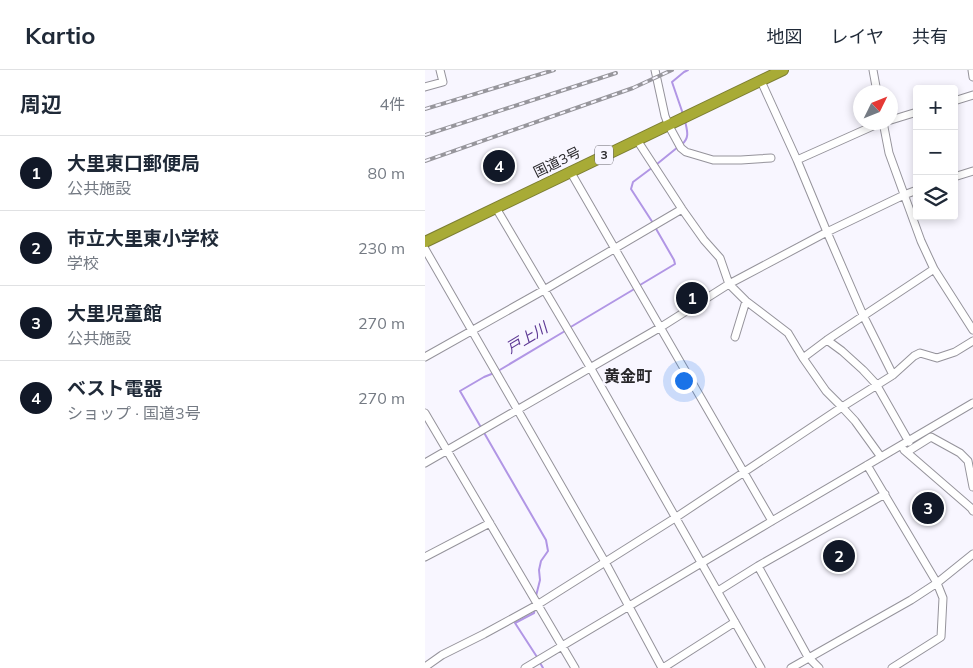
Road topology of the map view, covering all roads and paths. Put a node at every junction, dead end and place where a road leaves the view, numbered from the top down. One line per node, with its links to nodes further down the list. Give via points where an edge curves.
1 (440, 70): 9 (street, via 443,82)
2 (655, 70): 14 (street)
3 (783, 70): 7 (highway, 国道3号 / 3)
4 (873, 70): 8 (street)
5 (972, 70): 6 (street)
6 (973, 77)
7 (761, 81): 14 (highway, 国道3号 / 3); 19 (street)
8 (876, 85)
9 (425, 87)
10 (973, 95): 11 (street)
11 (958, 100)
12 (913, 113): 13 (street)
13 (898, 118)
14 (669, 126): 17 (highway, 国道3号 / 3); 18 (street, via 686,152 713,160)
15 (864, 130): 19 (street)
16 (884, 130): 24 (street)
17 (637, 140): 20 (highway, 国道3号 / 3); 26 (street)
18 (771, 158)
19 (797, 160): 27 (street)
20 (570, 171): 25 (highway, 国道3号 / 3); 29 (street)
21 (973, 171): 22 (street)
22 (958, 176)
23 (913, 191): 24 (street)
24 (904, 194): 27 (street); 31 (street)
25 (496, 208): 28 (highway, 国道3号 / 3); 33 (street)
26 (682, 209): 29 (street); 32 (street, via 720,258)
27 (827, 232): 32 (street); 35 (street)
28 (425, 242)
29 (616, 248): 33 (street); 36 (street)
30 (425, 249): 38 (street)
31 (934, 269): 35 (street); 37 (street)
32 (729, 284): 34 (street); 36 (street)
33 (544, 290): 38 (street); 44 (street)
34 (746, 301): 39 (street); 43 (street, via 788,333)
35 (863, 315): 40 (street); 45 (street)
36 (661, 327): 44 (street); 58 (street)
37 (973, 330)
38 (472, 331): 42 (street); 49 (street)
39 (735, 337)
40 (827, 340): 43 (street); 46 (street, via 842,350)
41 (973, 341): 45 (street, via 937,358 921,353)
42 (425, 357)
43 (803, 358): 48 (street, via 825,391)
44 (590, 368): 49 (street); 62 (street)
45 (893, 375): 46 (street)
46 (876, 384): 48 (street); 51 (street)
47 (973, 403): 51 (street)
48 (842, 407): 55 (street); 58 (street)
49 (519, 410): 53 (street); 67 (street)
50 (425, 413): 53 (street)
51 (909, 442): 52 (street)
52 (900, 446): 54 (street); 55 (street)
53 (447, 450): 56 (street); 64 (street)
54 (907, 452): 59 (street, via 931,437 968,461); 61 (street)
55 (881, 457): 57 (street)
56 (425, 463)
57 (867, 465): 60 (street); 63 (street)
58 (745, 472): 62 (street); 63 (street)
59 (973, 487)
60 (885, 494): 69 (street); 70 (street)
61 (973, 511)
62 (675, 518): 67 (street); 68 (street)
63 (772, 521): 68 (street)
64 (490, 523): 66 (street); 72 (street)
65 (973, 554): 70 (street)
66 (425, 557)
67 (605, 562): 72 (street); 73 (street)
68 (701, 563): 71 (street); 73 (street)
69 (759, 566): 71 (street); 76 (street)
70 (937, 583): 76 (street); 77 (street, via 943,598 941,637)
71 (718, 591): 74 (street)
72 (537, 604): 75 (street); 78 (street)
73 (629, 605): 75 (street); 81 (street)
74 (735, 622): 81 (street); 82 (street)
75 (562, 646): 79 (street); 80 (street)
76 (809, 657): 83 (street); 84 (street)
77 (903, 664): 85 (street)
78 (425, 667)
79 (525, 668)
80 (575, 668)
81 (663, 668)
82 (761, 668)
83 (791, 668)
84 (819, 668)
85 (893, 668)

